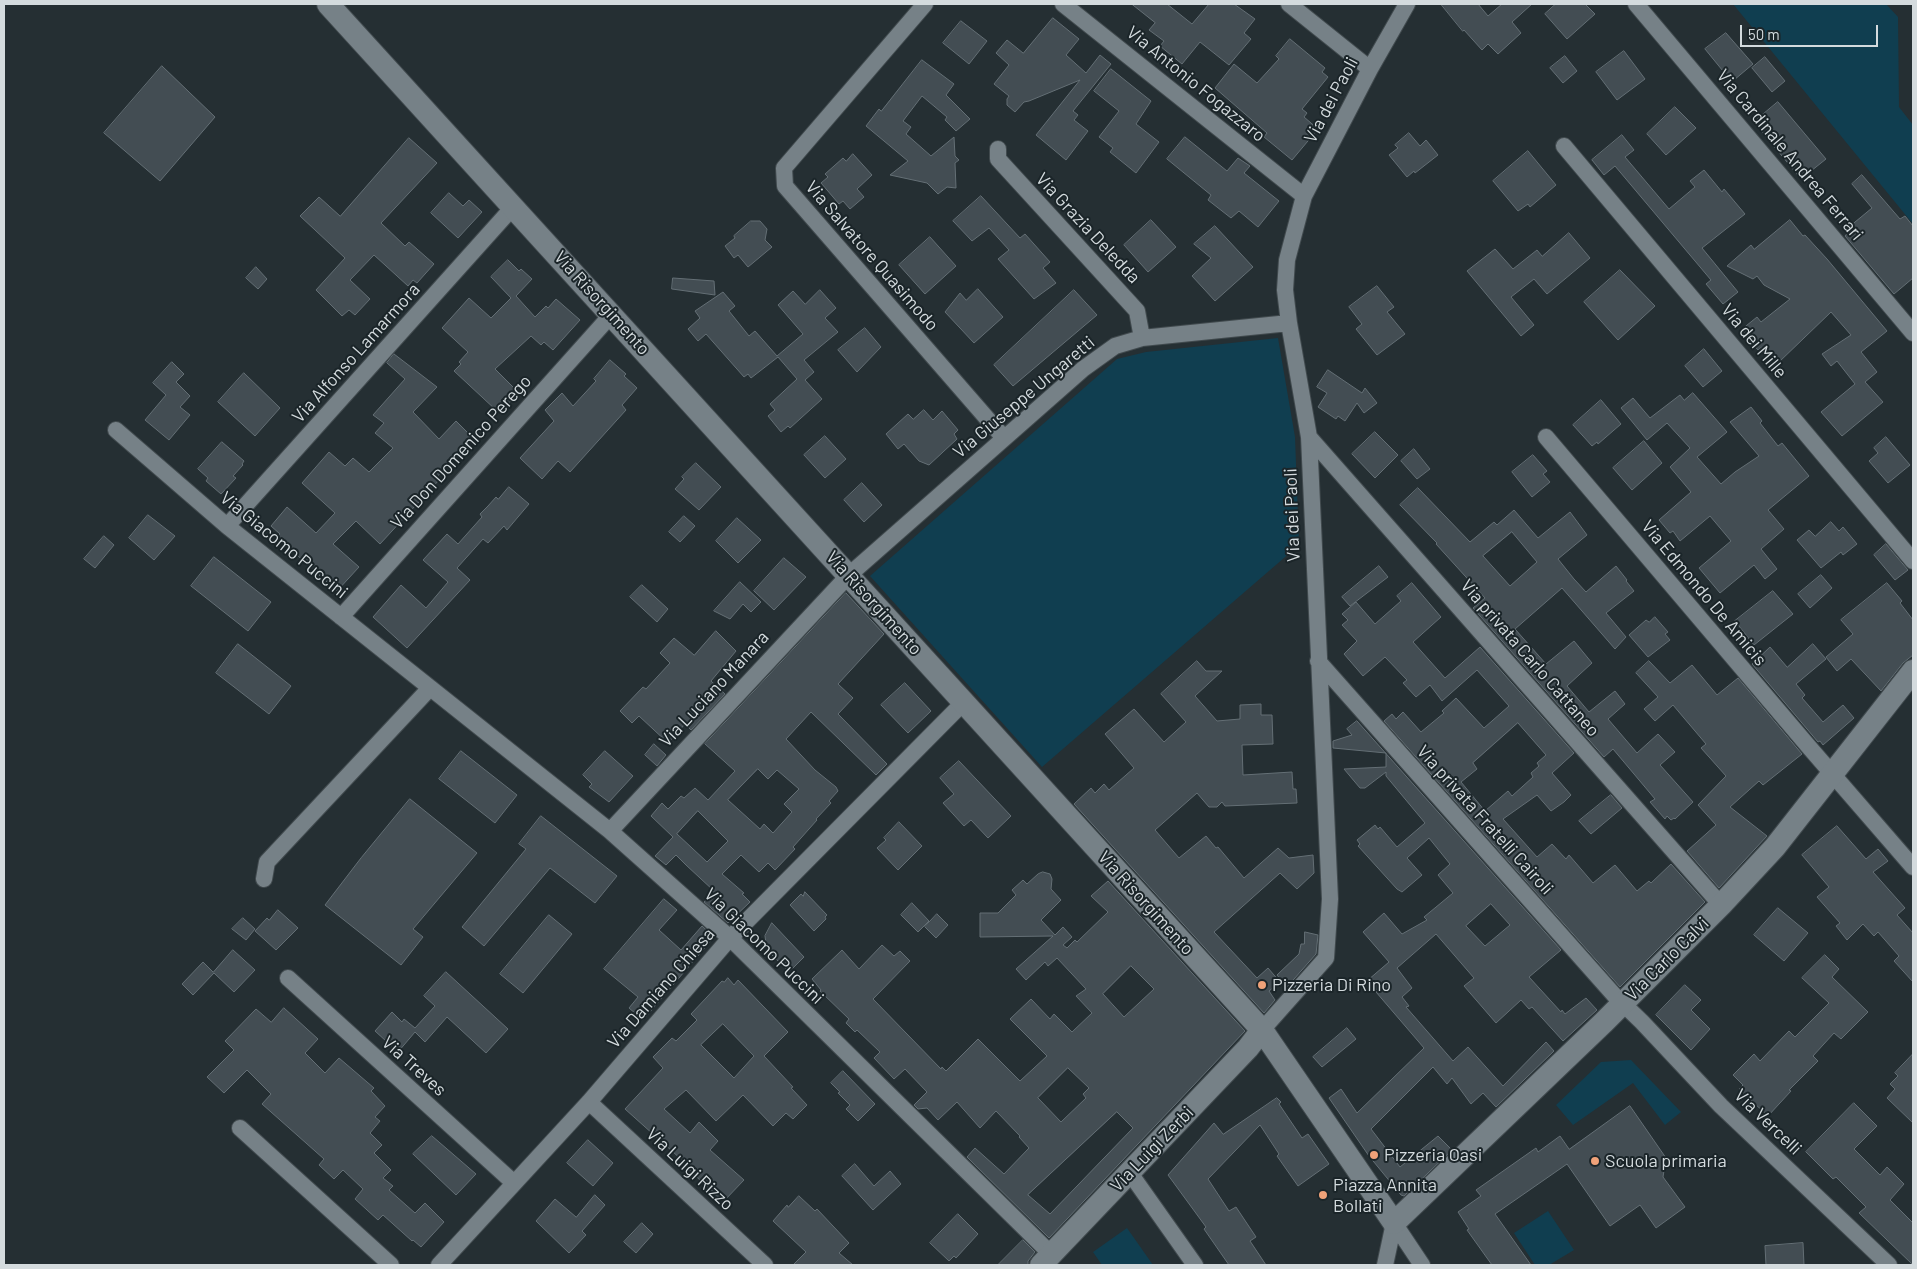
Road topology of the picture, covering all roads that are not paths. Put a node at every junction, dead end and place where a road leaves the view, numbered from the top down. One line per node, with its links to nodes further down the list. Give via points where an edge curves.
1 (328, 4): 11 (street, Via Risorgimento)
2 (925, 4): 19 (street, Via Salvatore Quasimodo, via 784,168 785,186)
3 (1063, 4): 10 (street, Via Antonio Fogazzaro)
4 (1289, 4): 7 (street)
5 (1407, 4): 7 (street, Via dei Paoli)
6 (1636, 4): 14 (street, Via Cardinale Andrea Ferrari)
7 (1370, 69): 10 (street, Via dei Paoli)
8 (1564, 146): 21 (street, Via dei Mille)
9 (998, 149): 15 (street, Via Grazia Deledda, via 998,159 1137,311)
10 (1304, 196): 13 (street, Via dei Paoli, via 1287,260 1285,290)
11 (514, 206): 12 (street, Via Risorgimento); 20 (street, Via Alfonso Lamarmora)
12 (612, 314): 22 (street, Via Risorgimento); 23 (street, Via Don Domenico Perego)
13 (1289, 323): 15 (street, Via Giuseppe Ungaretti); 17 (street, Via dei Paoli)
14 (1913, 333)
15 (1142, 338): 19 (street, Via Giuseppe Ungaretti, via 1115,346 1083,369)
16 (116, 430): 20 (street, Via Giacomo Puccini)
17 (1309, 437): 24 (street, Via dei Paoli); 32 (street, Via privata Carlo Cattaneo)
18 (1546, 437): 28 (street, Via Edmondo De Amicis)
19 (1004, 438): 22 (street, Via Giuseppe Ungaretti)
20 (227, 526): 23 (street, Via Giacomo Puccini)
21 (1913, 561)
22 (849, 575): 27 (street, Via Risorgimento); 29 (street, Via Luciano Manara)
23 (341, 617): 26 (street, Via Giacomo Puccini)
24 (1318, 661): 35 (street, Via privata Fratelli Cairoli); 36 (street, Via dei Paoli, via 1330,899 1328,951 1326,958)
25 (1913, 671): 28 (street, Via Carlo Calvi)
26 (425, 684): 29 (street, Via Giacomo Puccini); 31 (street, via 268,862)
27 (964, 702): 33 (street, Via Damiano Chiesa); 36 (street, Via Risorgimento)
28 (1833, 774): 30 (street, Via Edmondo De Amicis); 32 (street, Via Carlo Calvi, via 1775,847)
29 (610, 831): 33 (street, Via Giacomo Puccini)
30 (1913, 867)
31 (264, 879)
32 (1721, 905): 35 (street, Via Carlo Calvi)
33 (730, 938): 37 (street, Via Damiano Chiesa); 42 (street, Via Giacomo Puccini)
34 (288, 978): 40 (street, Via Treves)
35 (1623, 1004): 41 (street, Via Carlo Calvi); 49 (street, Via Vercelli, via 1721,1106)
36 (1262, 1030): 39 (street, Via Luigi Zerbi); 41 (street, Via Risorgimento)
37 (589, 1102): 40 (street, Via Damiano Chiesa); 45 (street, Via Luigi Rizzo)
38 (240, 1128): 43 (street)
39 (1130, 1173): 42 (street, Via Luigi Zerbi); 46 (street)
40 (514, 1183): 44 (street, Via Damiano Chiesa)
41 (1394, 1223): 47 (street); 48 (street)
42 (1046, 1260)
43 (391, 1265)
44 (439, 1265)
45 (765, 1265)
46 (1195, 1265)
47 (1385, 1265)
48 (1422, 1265)
49 (1889, 1265)

